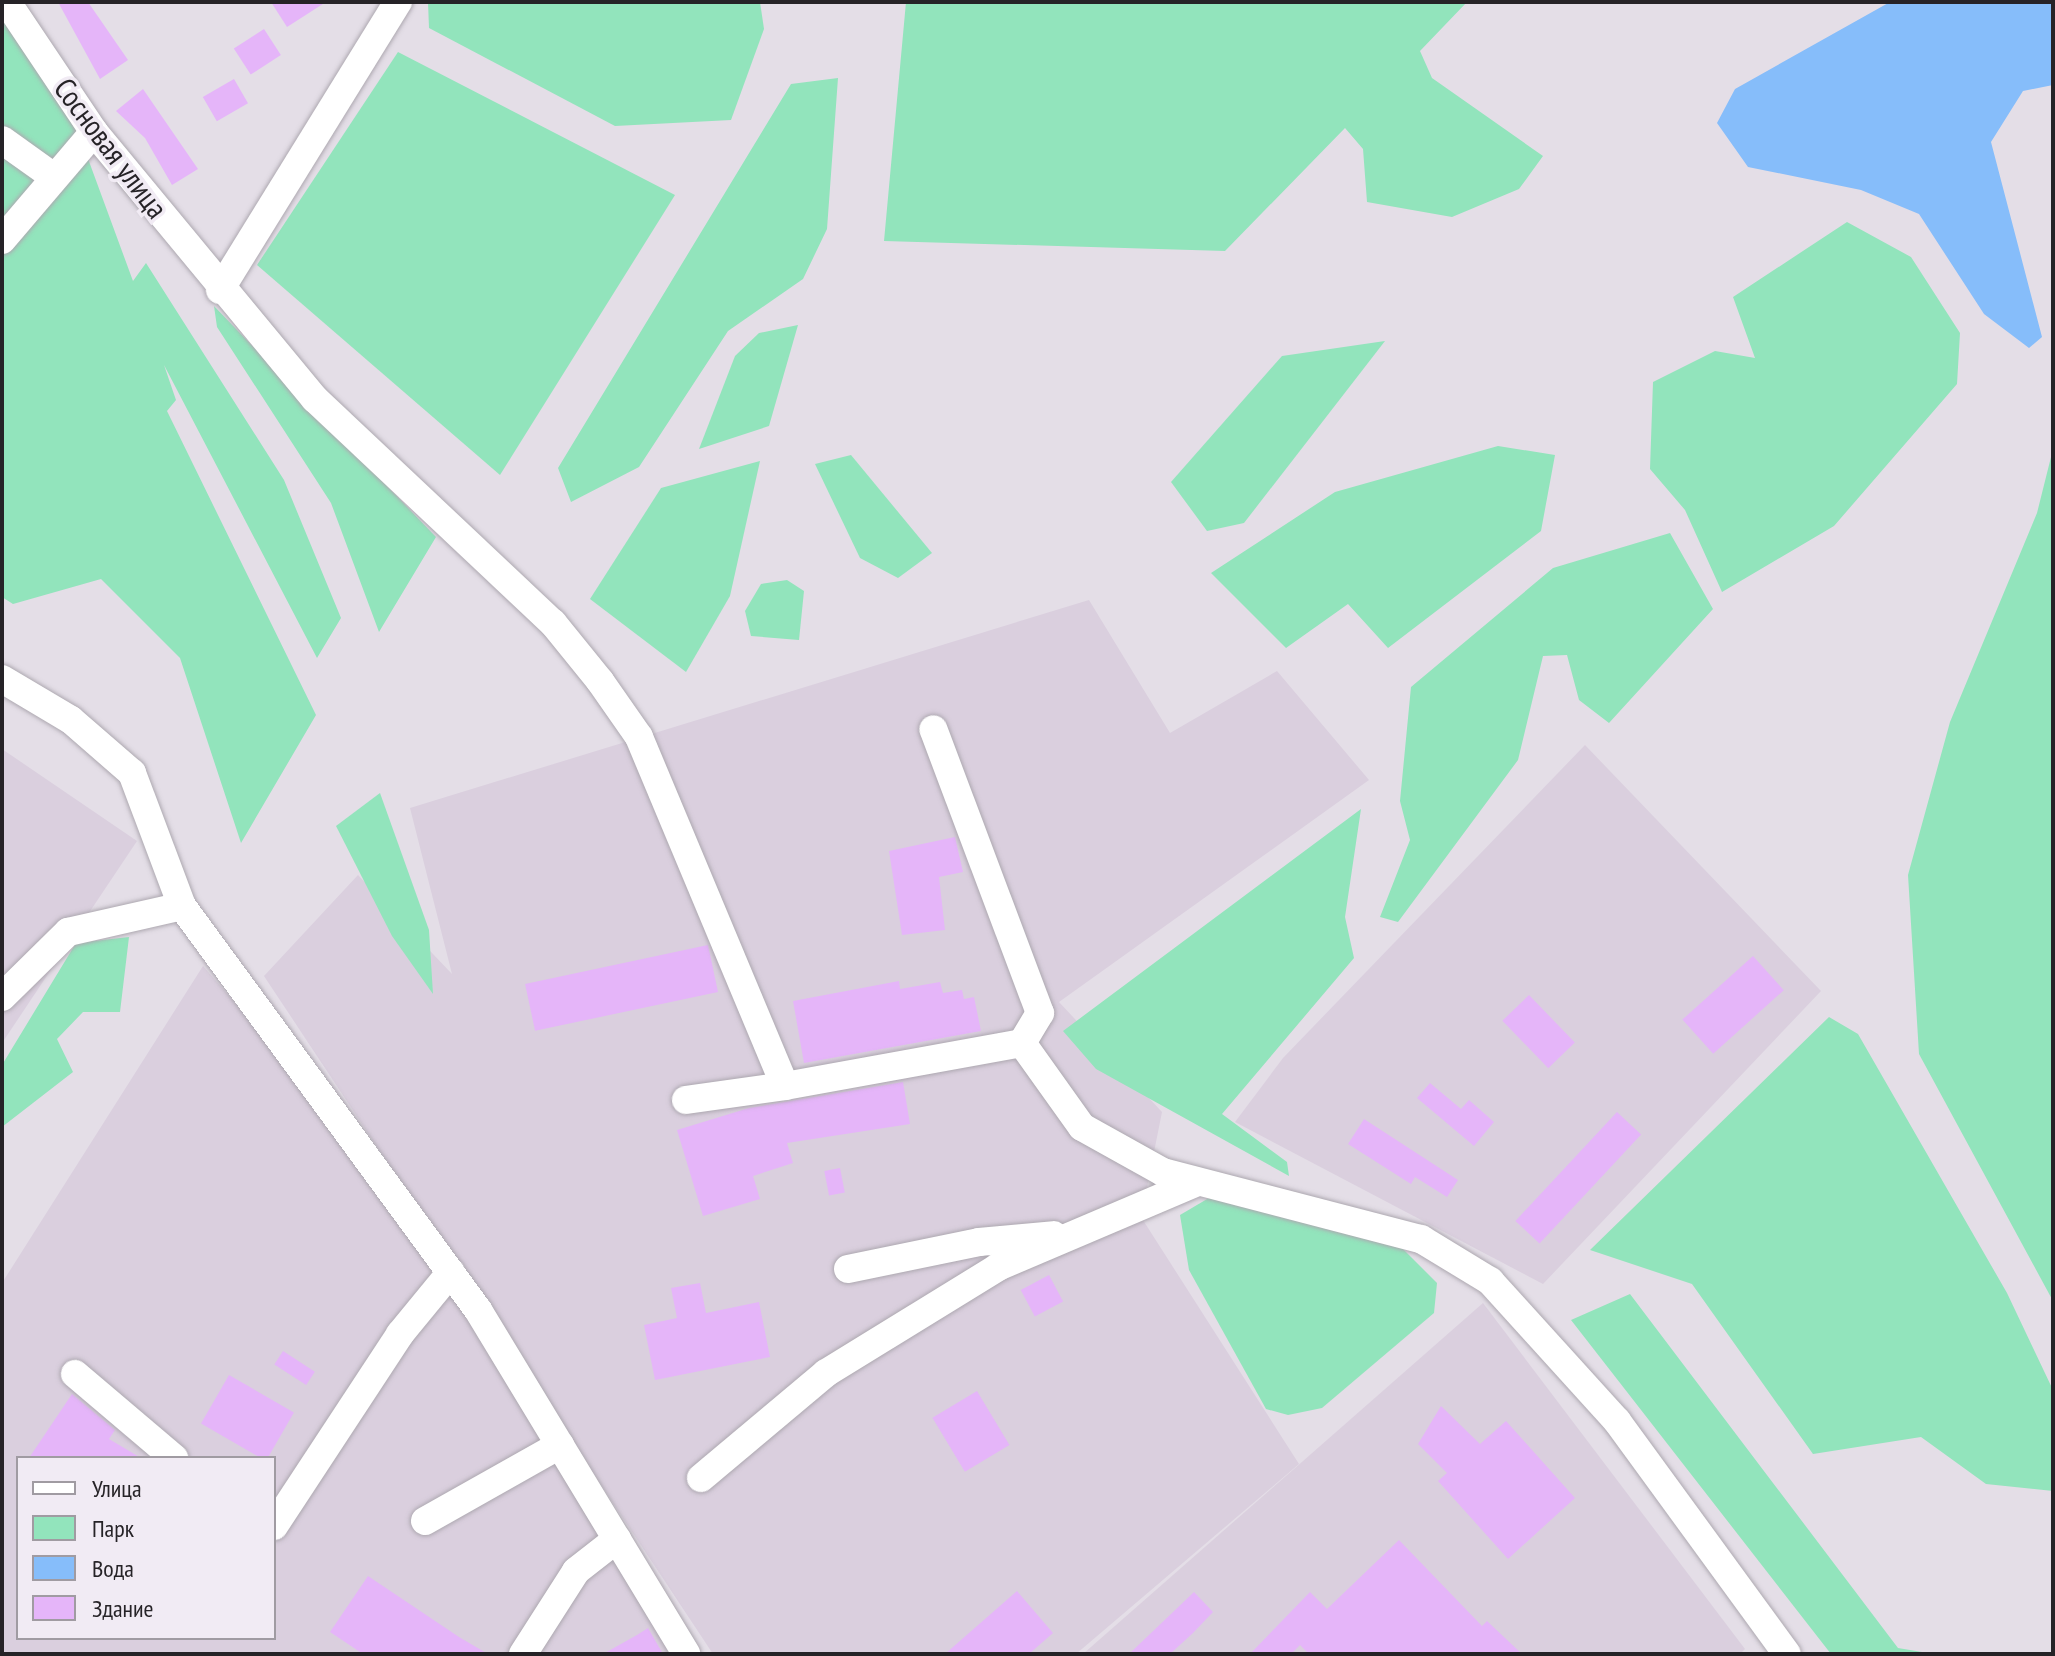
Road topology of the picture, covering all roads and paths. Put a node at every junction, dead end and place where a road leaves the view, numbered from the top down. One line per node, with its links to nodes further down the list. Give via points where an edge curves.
1 (7, 2): 3 (street, Сосновая улица)
2 (398, 2): 7 (street)
3 (94, 132): 5 (street); 7 (street, Сосновая улица)
4 (2, 140): 5 (street)
5 (51, 175): 6 (street)
6 (2, 240)
7 (220, 290): 13 (street, Сосновая улица, via 315,399 553,623 600,681 639,737)
8 (2, 679): 10 (street, via 71,720 132,773)
9 (933, 729): 12 (street, via 1040,1013)
10 (182, 906): 11 (street, via 68,932); 18 (street)
11 (2, 997)
12 (1022, 1043): 13 (street); 15 (street, via 1082,1127)
13 (785, 1086): 14 (street)
14 (686, 1100)
15 (1197, 1182): 16 (street); 28 (street, via 1421,1239 1490,1281 1617,1421)
16 (1091, 1232): 17 (street, via 979,1242); 22 (street, via 998,1267 826,1373)
17 (848, 1269)
18 (451, 1272): 20 (street); 24 (street, via 400,1334)
19 (75, 1374): 21 (street)
20 (560, 1445): 23 (street); 25 (street)
21 (172, 1456)
22 (701, 1478)
23 (425, 1521)
24 (276, 1523)
25 (617, 1539): 26 (street, via 576,1571); 27 (street)
26 (523, 1654)
27 (686, 1654)
28 (1787, 1654)

